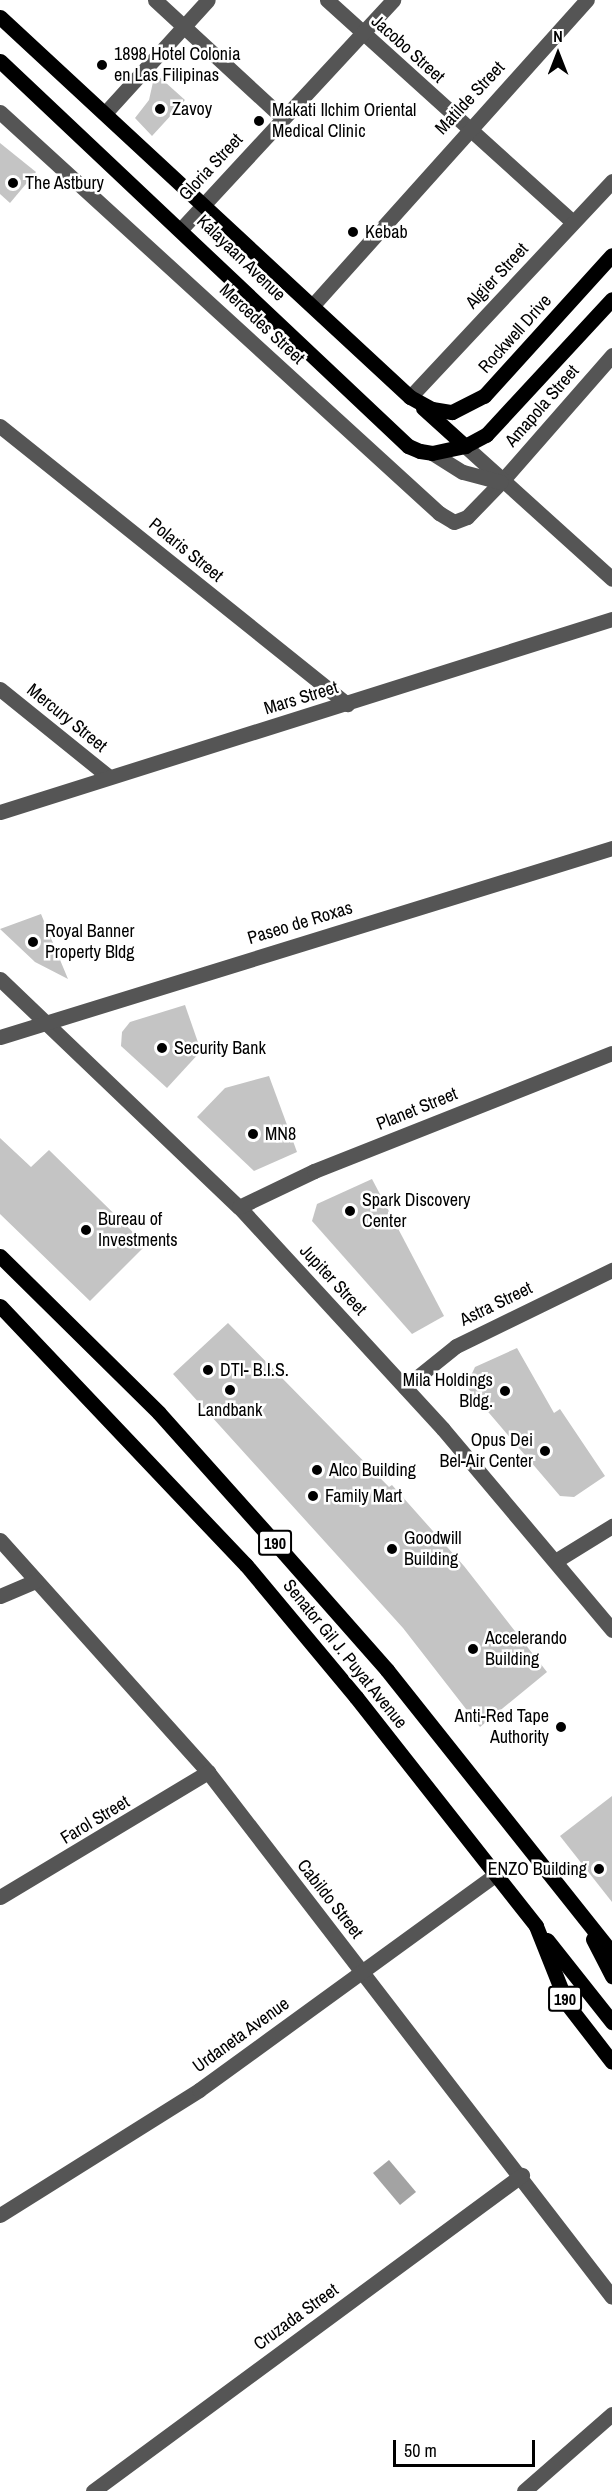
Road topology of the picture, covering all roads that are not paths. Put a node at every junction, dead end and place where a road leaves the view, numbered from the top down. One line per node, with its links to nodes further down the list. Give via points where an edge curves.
1 (155, 0): 7 (street)
2 (208, 0): 7 (street)
3 (327, 0): 8 (street, Jacobo Street)
4 (393, 0): 8 (street, Gloria Street)
5 (587, 0): 13 (street, Matilde Street)
6 (0, 17): 11 (main road, Kalayaan Avenue)
7 (183, 27): 11 (street); 12 (street)
8 (361, 34): 12 (street, Gloria Street); 13 (street, Jacobo Street)
9 (0, 61): 17 (main road, Kalayaan Avenue)
10 (0, 111): 27 (street, Mercedes Street, via 438,513 454,522 467,517)
11 (106, 112): 15 (main road, Kalayaan Avenue)
12 (283, 118): 15 (street, Gloria Street)
13 (468, 129): 16 (street, Jacobo Street); 20 (street, Matilde Street)
14 (612, 181): 16 (street, Algier Street)
15 (205, 202): 17 (street, Gloria Street); 20 (main road, Kalayaan Avenue)
16 (573, 222): 22 (street, Algier Street)
17 (182, 228): 26 (main road, Kalayaan Avenue, via 408,446)
18 (612, 255): 23 (main road, Rockwell Drive, via 484,396 452,412)
19 (612, 299): 25 (main road, via 486,435)
20 (313, 305): 22 (main road, Kalayaan Avenue)
21 (612, 355): 27 (street, Amapola Street)
22 (410, 397): 23 (main road, Kalayaan Avenue); 25 (main road)
23 (432, 409)
24 (0, 426): 31 (street, Polaris Street)
25 (465, 446): 26 (main road); 27 (street)
26 (432, 453): 27 (street, via 463,472)
27 (501, 482): 28 (street)
28 (612, 579)
29 (612, 619): 31 (street, Mars Street)
30 (0, 689): 32 (street, Mercury Street)
31 (347, 704): 32 (street, Mars Street)
32 (109, 777): 33 (street, Mars Street)
33 (0, 812)
34 (612, 848): 36 (street, Paseo de Roxas)
35 (0, 979): 36 (street, Jupiter Street)
36 (45, 1024): 37 (street, Paseo de Roxas); 39 (street, Jupiter Street)
37 (0, 1037)
38 (612, 1053): 39 (street, Planet Street, via 314,1171)
39 (239, 1207): 43 (street, Jupiter Street)
40 (0, 1256): 54 (main road, Senator Gil J. Puyat Avenue / 190, via 159,1413 343,1620)
41 (612, 1269): 43 (street, Astra Street, via 456,1346)
42 (0, 1306): 51 (main road, Senator Gil J. Puyat Avenue / 190, via 246,1565)
43 (405, 1387): 46 (street, Jupiter Street)
44 (612, 1526): 46 (street)
45 (0, 1540): 47 (street, Cabildo Street)
46 (557, 1560): 49 (street, Jupiter Street)
47 (36, 1581): 48 (street); 50 (street, Cabildo Street)
48 (0, 1596)
49 (612, 1630)
50 (208, 1772): 52 (street, Farol Street); 56 (street, Cabildo Street)
51 (496, 1874): 53 (main road, Senator Gil J. Puyat Avenue / 190); 56 (street, Urdaneta Avenue)
52 (0, 1897)
53 (536, 1926): 58 (main road); 59 (main road, Senator Gil J. Puyat Avenue / 190, via 567,2004)
54 (587, 1926): 55 (main road, Senator Gil J. Puyat Avenue / 190); 57 (main road)
55 (612, 1953)
56 (362, 1972): 60 (street, Cabildo Street); 61 (street, Urdaneta Avenue, via 199,2090)
57 (612, 1976)
58 (612, 2022)
59 (612, 2062)
60 (522, 2175): 62 (street, Cabildo Street); 64 (street, Cruzada Street)
61 (0, 2215)
62 (612, 2297)
63 (612, 2414): 65 (street)
64 (93, 2491)
65 (524, 2491)

